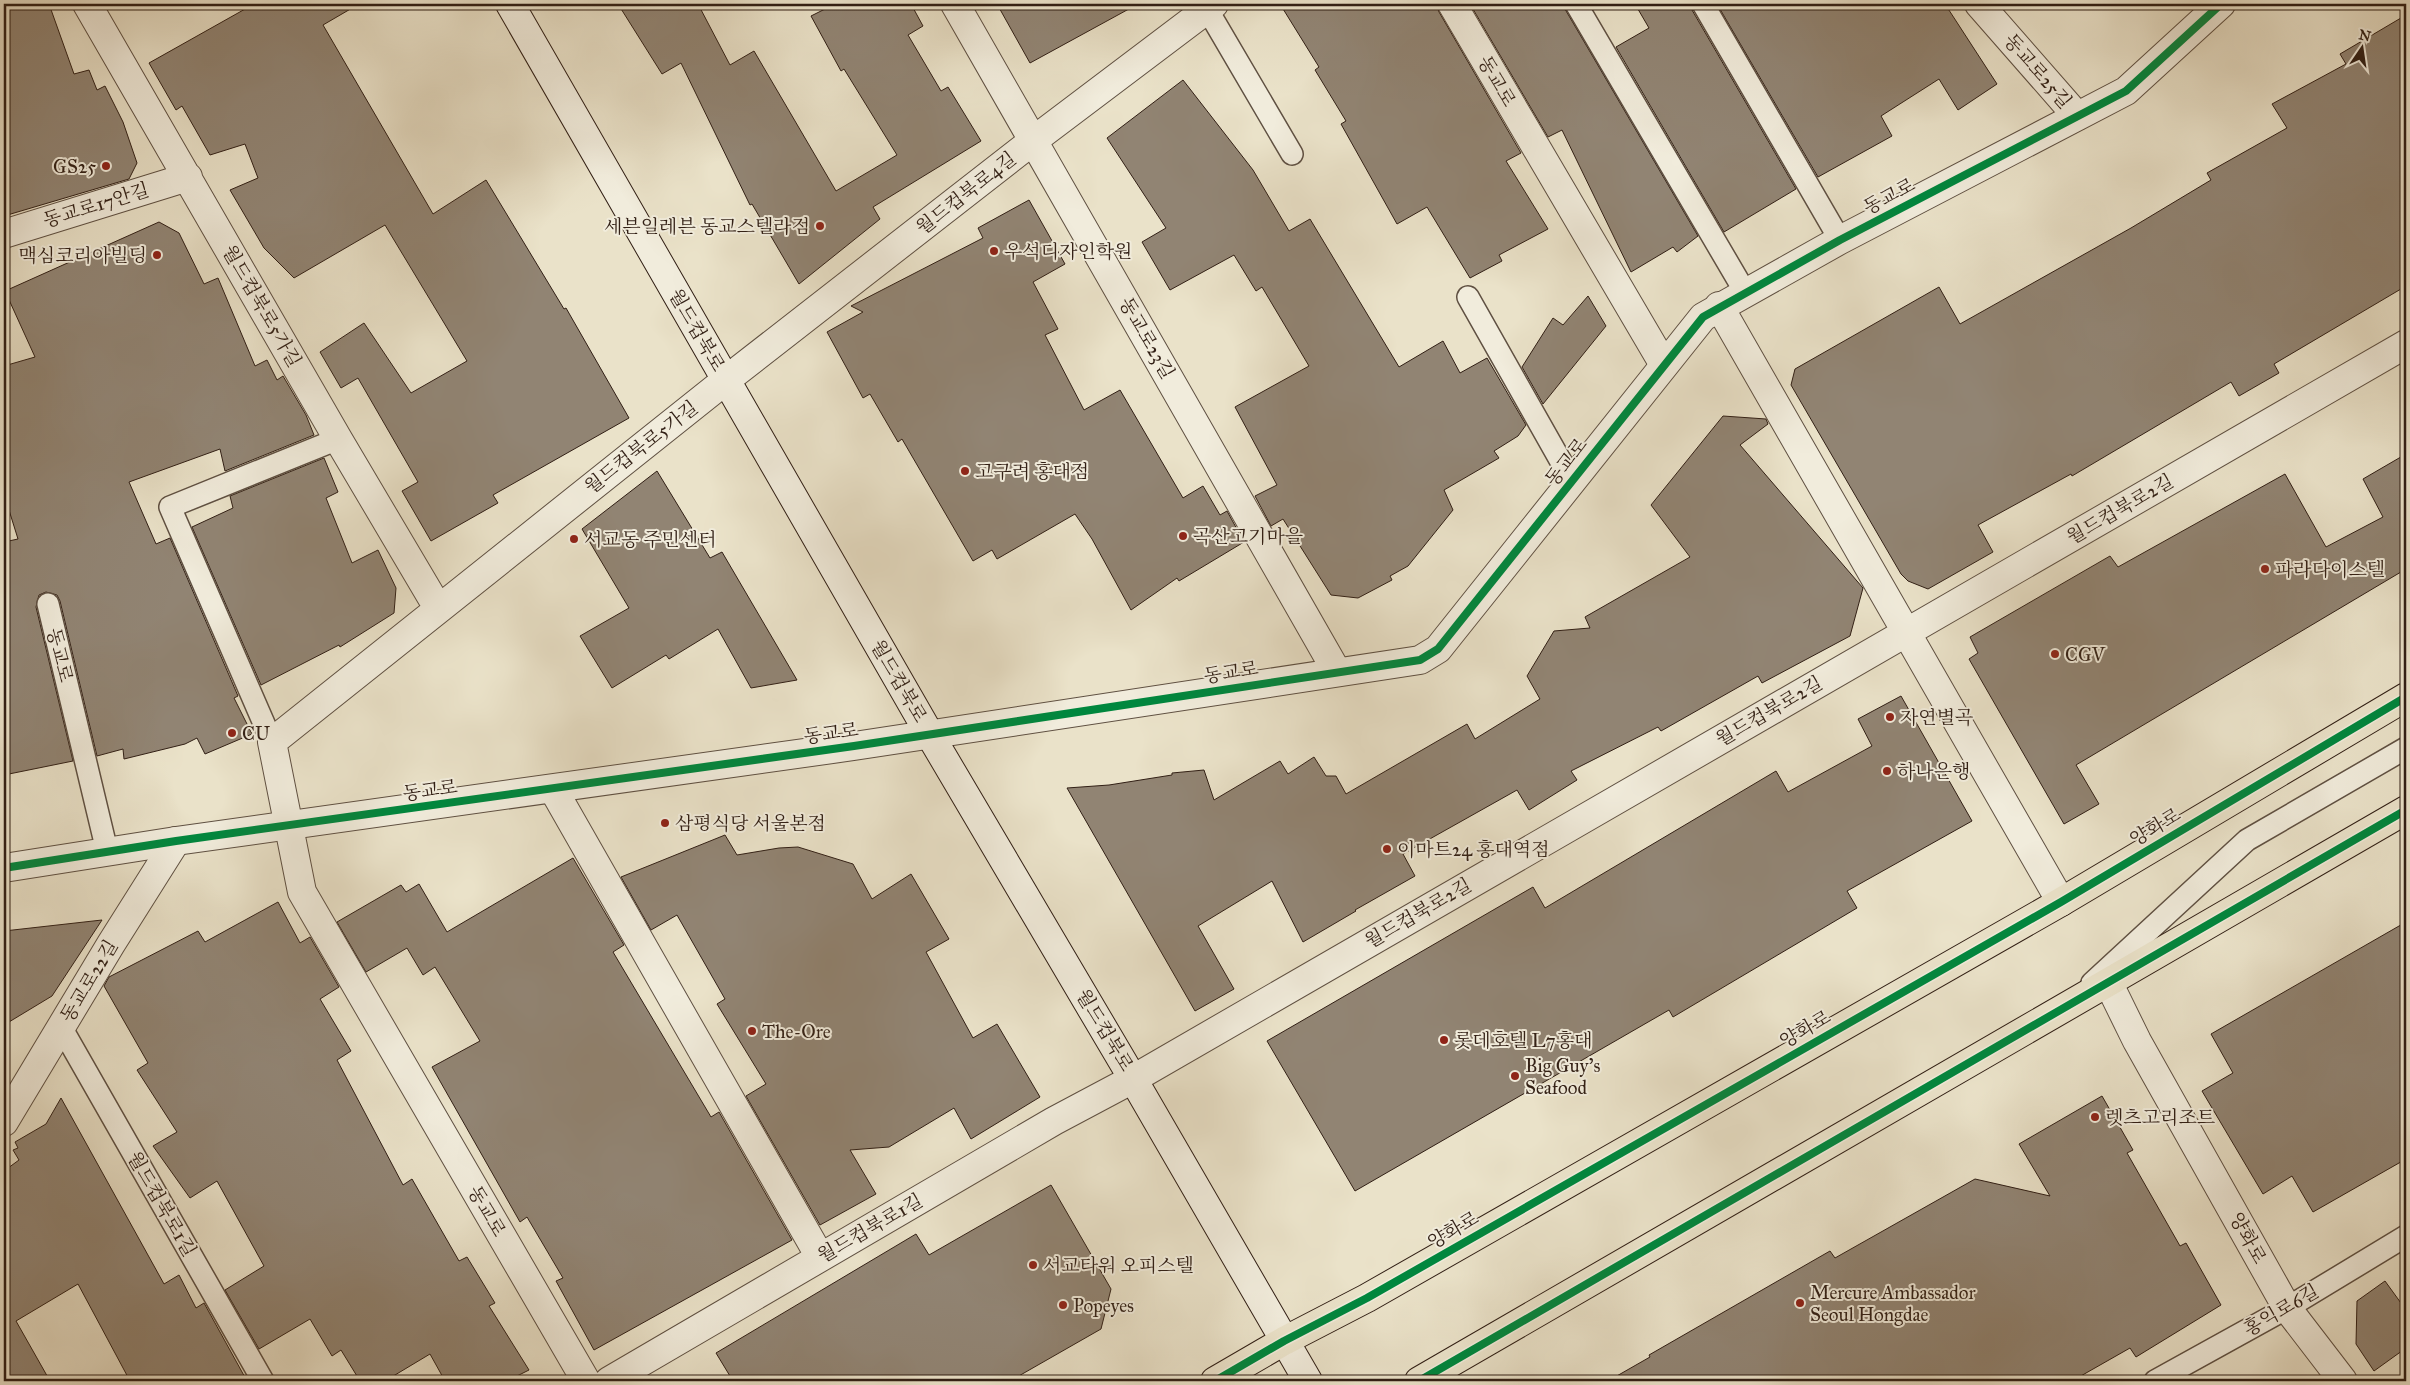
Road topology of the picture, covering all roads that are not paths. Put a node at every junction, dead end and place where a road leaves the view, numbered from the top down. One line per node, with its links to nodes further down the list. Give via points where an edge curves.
1 (87, 4): 13 (street, 월드컵북로5가길)
2 (510, 4): 21 (street, 월드컵북로)
3 (955, 4): 11 (street, 동교로23길)
4 (1452, 4): 20 (street, 동교로)
5 (1576, 4): 16 (lane)
6 (1703, 4): 15 (lane)
7 (1979, 4): 10 (street, 동교로25길)
8 (2222, 4): 10 (street, 동교로, via 2126,91)
9 (1210, 7): 11 (street, 월드컵북로4길); 12 (lane, 월드컵북로4길)
10 (2077, 116): 15 (street, 동교로)
11 (1034, 140): 21 (street, 월드컵북로4길); 27 (street, 동교로23길)
12 (1292, 154)
13 (188, 177): 14 (street, 동교로17안길); 22 (street, 월드컵북로5가길)
14 (4, 234)
15 (1840, 240): 16 (street, 동교로)
16 (1745, 292): 18 (street, 동교로)
17 (1468, 297): 23 (lane, 동교로)
18 (1719, 306): 20 (street, 동교로, via 1702,317); 26 (street)
19 (2406, 344): 26 (street, 월드컵북로2길)
20 (1664, 365): 23 (street, 동교로)
21 (726, 380): 25 (street, 월드컵북로5가길); 29 (street, 월드컵북로)
22 (338, 439): 25 (street, 월드컵북로5가길); 30 (lane, via 170,508)
23 (1572, 481): 27 (street, 동교로, via 1438,649 1420,660)
24 (48, 604): 36 (lane, 동교로)
25 (438, 608): 30 (street, 월드컵북로5가길)
26 (1905, 632): 38 (street); 42 (street, 월드컵북로2길)
27 (1337, 672): 29 (street, 동교로)
28 (2406, 697): 38 (main road, 양화로)
29 (930, 734): 32 (street, 동교로); 42 (street, 월드컵북로)
30 (272, 742): 34 (street)
31 (2406, 748): 40 (lane, via 2247,840)
32 (553, 789): 34 (street, 동교로); 45 (street)
33 (2406, 810): 39 (main road)
34 (289, 826): 35 (street, 동교로); 49 (street, 동교로, via 302,892)
35 (176, 841): 36 (street, 동교로); 41 (street, 동교로22길)
36 (107, 851): 37 (street, 동교로)
37 (4, 868)
38 (2061, 902): 47 (main road, 양화로, via 1367,1298)
39 (2109, 984): 40 (main road); 46 (street, 양화로, via 2137,1041)
40 (2066, 1007): 53 (main road)
41 (61, 1027): 43 (street, 동교로22길); 48 (lane, 월드컵북로1길)
42 (1133, 1079): 45 (street, 월드컵북로1길, via 1054,1121); 47 (street, 월드컵북로)
43 (4, 1122)
44 (2406, 1236): 46 (lane, 홍익로6길)
45 (820, 1257): 50 (street, 월드컵북로1길)
46 (2287, 1308): 54 (lane, 홍익로6길); 55 (street, 양화로)
47 (1284, 1341): 51 (main road, 양화로); 52 (street, 월드컵북로)
48 (263, 1381)
49 (586, 1381)
50 (609, 1381)
51 (1215, 1381)
52 (1308, 1381)
53 (1419, 1381)
54 (2155, 1381)
55 (2342, 1381)

